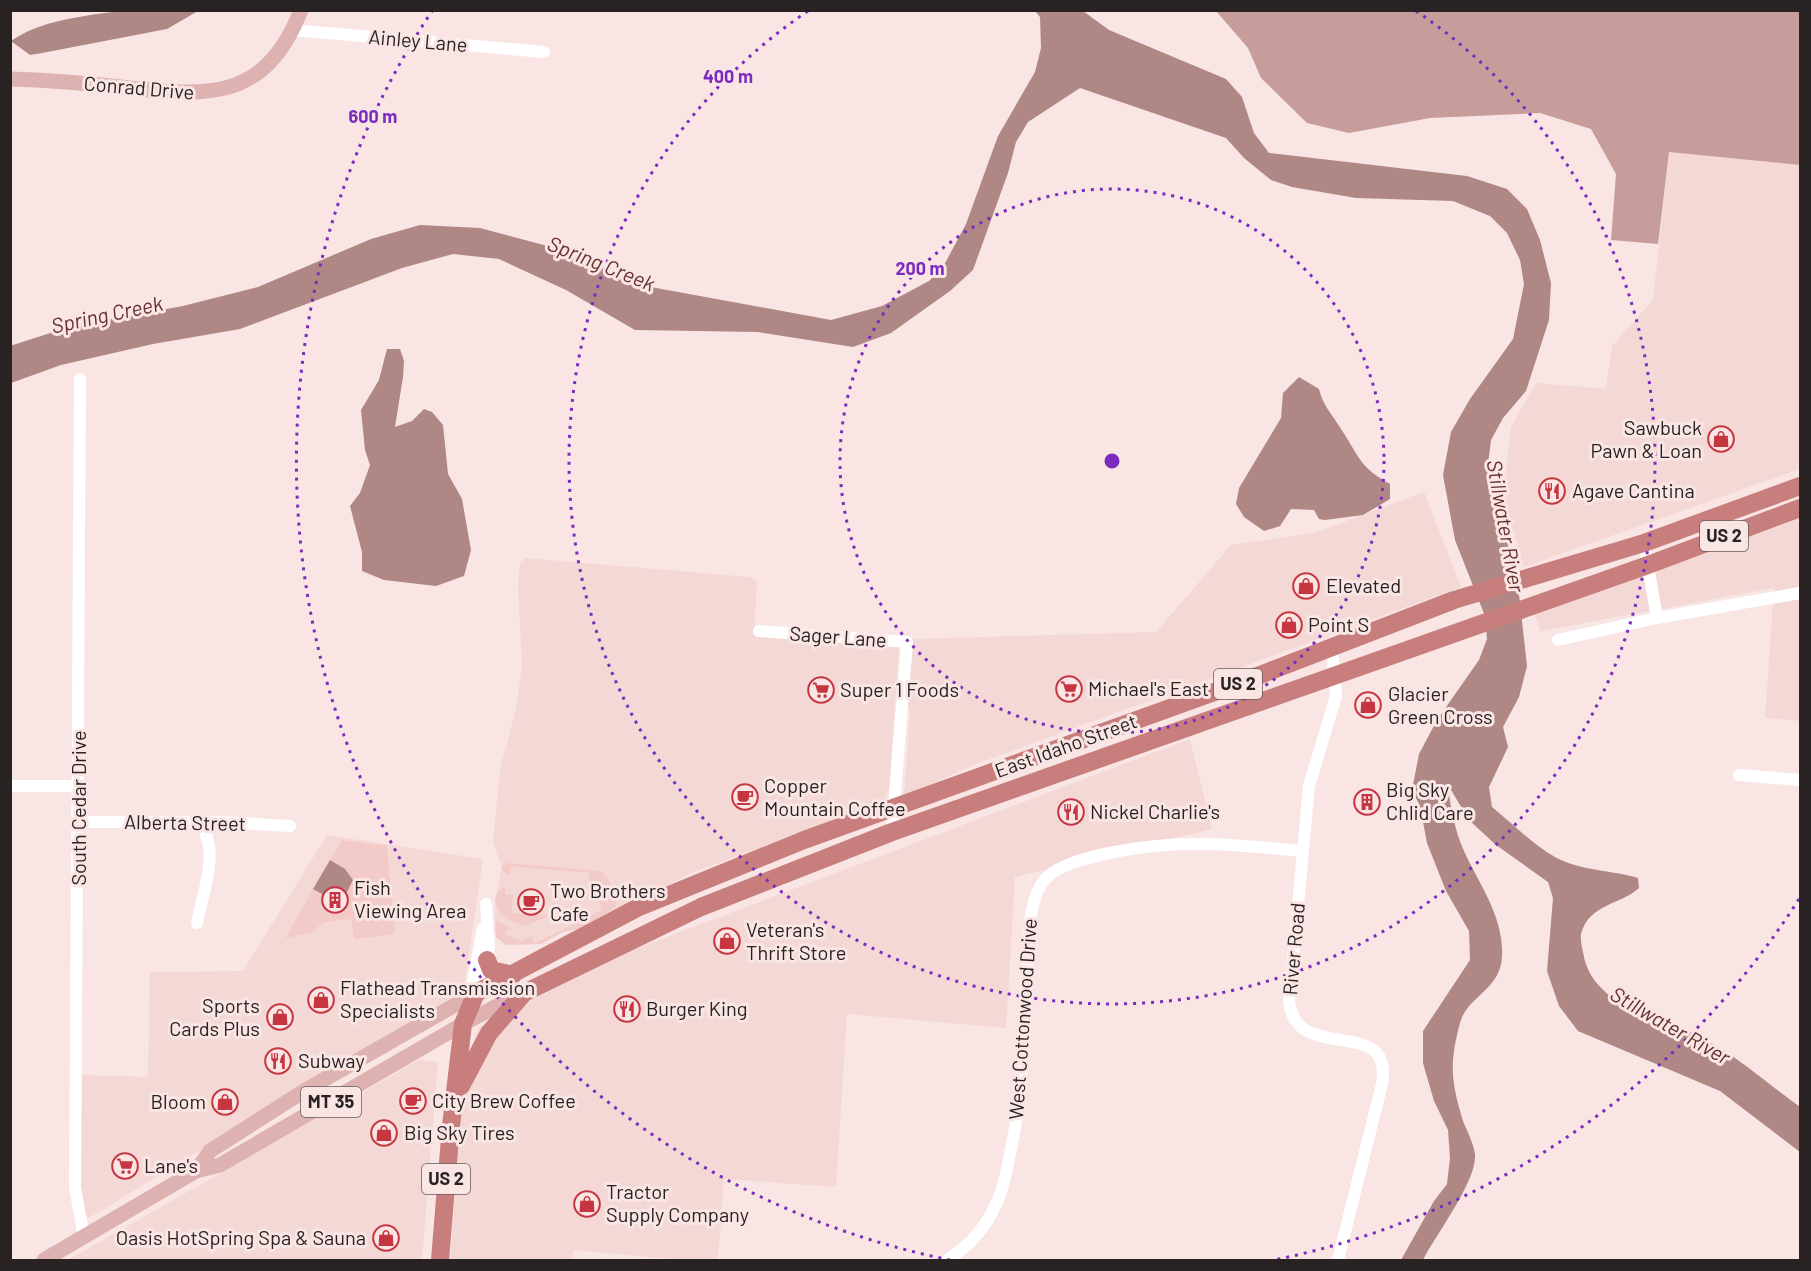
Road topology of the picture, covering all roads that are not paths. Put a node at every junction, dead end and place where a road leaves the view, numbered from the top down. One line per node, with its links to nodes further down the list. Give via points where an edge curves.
1 (301, 10): 2 (main road, Conrad Drive)
2 (292, 30): 3 (street, Ainley Lane); 4 (main road, Conrad Drive, via 274,58 258,73 238,84 204,93)
3 (544, 52)
4 (10, 79)
5 (80, 379): 20 (street, South Cedar Drive)
6 (1800, 486): 10 (highway, East Idaho Street / US 2)
7 (1800, 494): 9 (highway, via 1730,523)
8 (1800, 508): 9 (highway, East Idaho Street / US 2)
9 (1708, 542): 10 (highway, East Idaho Street / US 2)
10 (1646, 554): 12 (street); 15 (highway, East Idaho Street / US 2, via 1454,600); 16 (highway, East Idaho Street / US 2, via 1547,599)
11 (1800, 593): 12 (street)
12 (1658, 618): 14 (street)
13 (759, 631): 21 (street, Sager Lane, via 907,642)
14 (1558, 639)
15 (1332, 647): 16 (street, River Road); 21 (highway, East Idaho Street / US 2)
16 (1335, 676): 25 (highway, East Idaho Street / US 2); 26 (street, River Road, via 1336,696 1309,786)
17 (1739, 775): 18 (street)
18 (1800, 780)
19 (10, 786): 20 (street)
20 (79, 786): 22 (street, South Cedar Drive)
21 (894, 808): 25 (street, Sager Lane); 27 (highway, East Idaho Street / US 2)
22 (79, 822): 23 (street, Alberta Street); 37 (street, South Cedar Drive, via 75,1188)
23 (199, 822): 24 (street, Alberta Street); 28 (street, via 210,842 210,857)
24 (291, 826)
25 (892, 832): 32 (highway, East Idaho Street / US 2, via 701,907)
26 (1302, 851): 40 (street, West Cottonwood Drive, via 1174,844 1077,860 1043,881 1030,921 1020,1099 1005,1176 984,1226); 41 (street, River Road, via 1288,994 1292,1018 1310,1034 1373,1049 1383,1068)
27 (765, 855): 29 (highway, via 727,885); 31 (highway, East Idaho Street / US 2, via 637,908)
28 (197, 922)
29 (639, 925)
30 (487, 960): 31 (highway, via 491,970); 33 (street); 33 (street, via 486,904 472,987)
31 (513, 975): 33 (highway, East Idaho Street / US 2)
32 (534, 987): 34 (main road, East Idaho Street / MT 35); 35 (highway, US 2, via 516,1000 489,1033)
33 (476, 993): 34 (highway, US 2); 36 (main road, MT 35, via 304,1091 210,1151)
34 (463, 1024): 35 (highway, US 2); 36 (main road, MT 35, via 220,1165)
35 (454, 1097): 39 (highway, US 2)
36 (196, 1171): 37 (main road, MT 35)
37 (84, 1237): 38 (main road, MT 35)
38 (44, 1260)
39 (440, 1260)
40 (947, 1260)
41 (1338, 1260)

